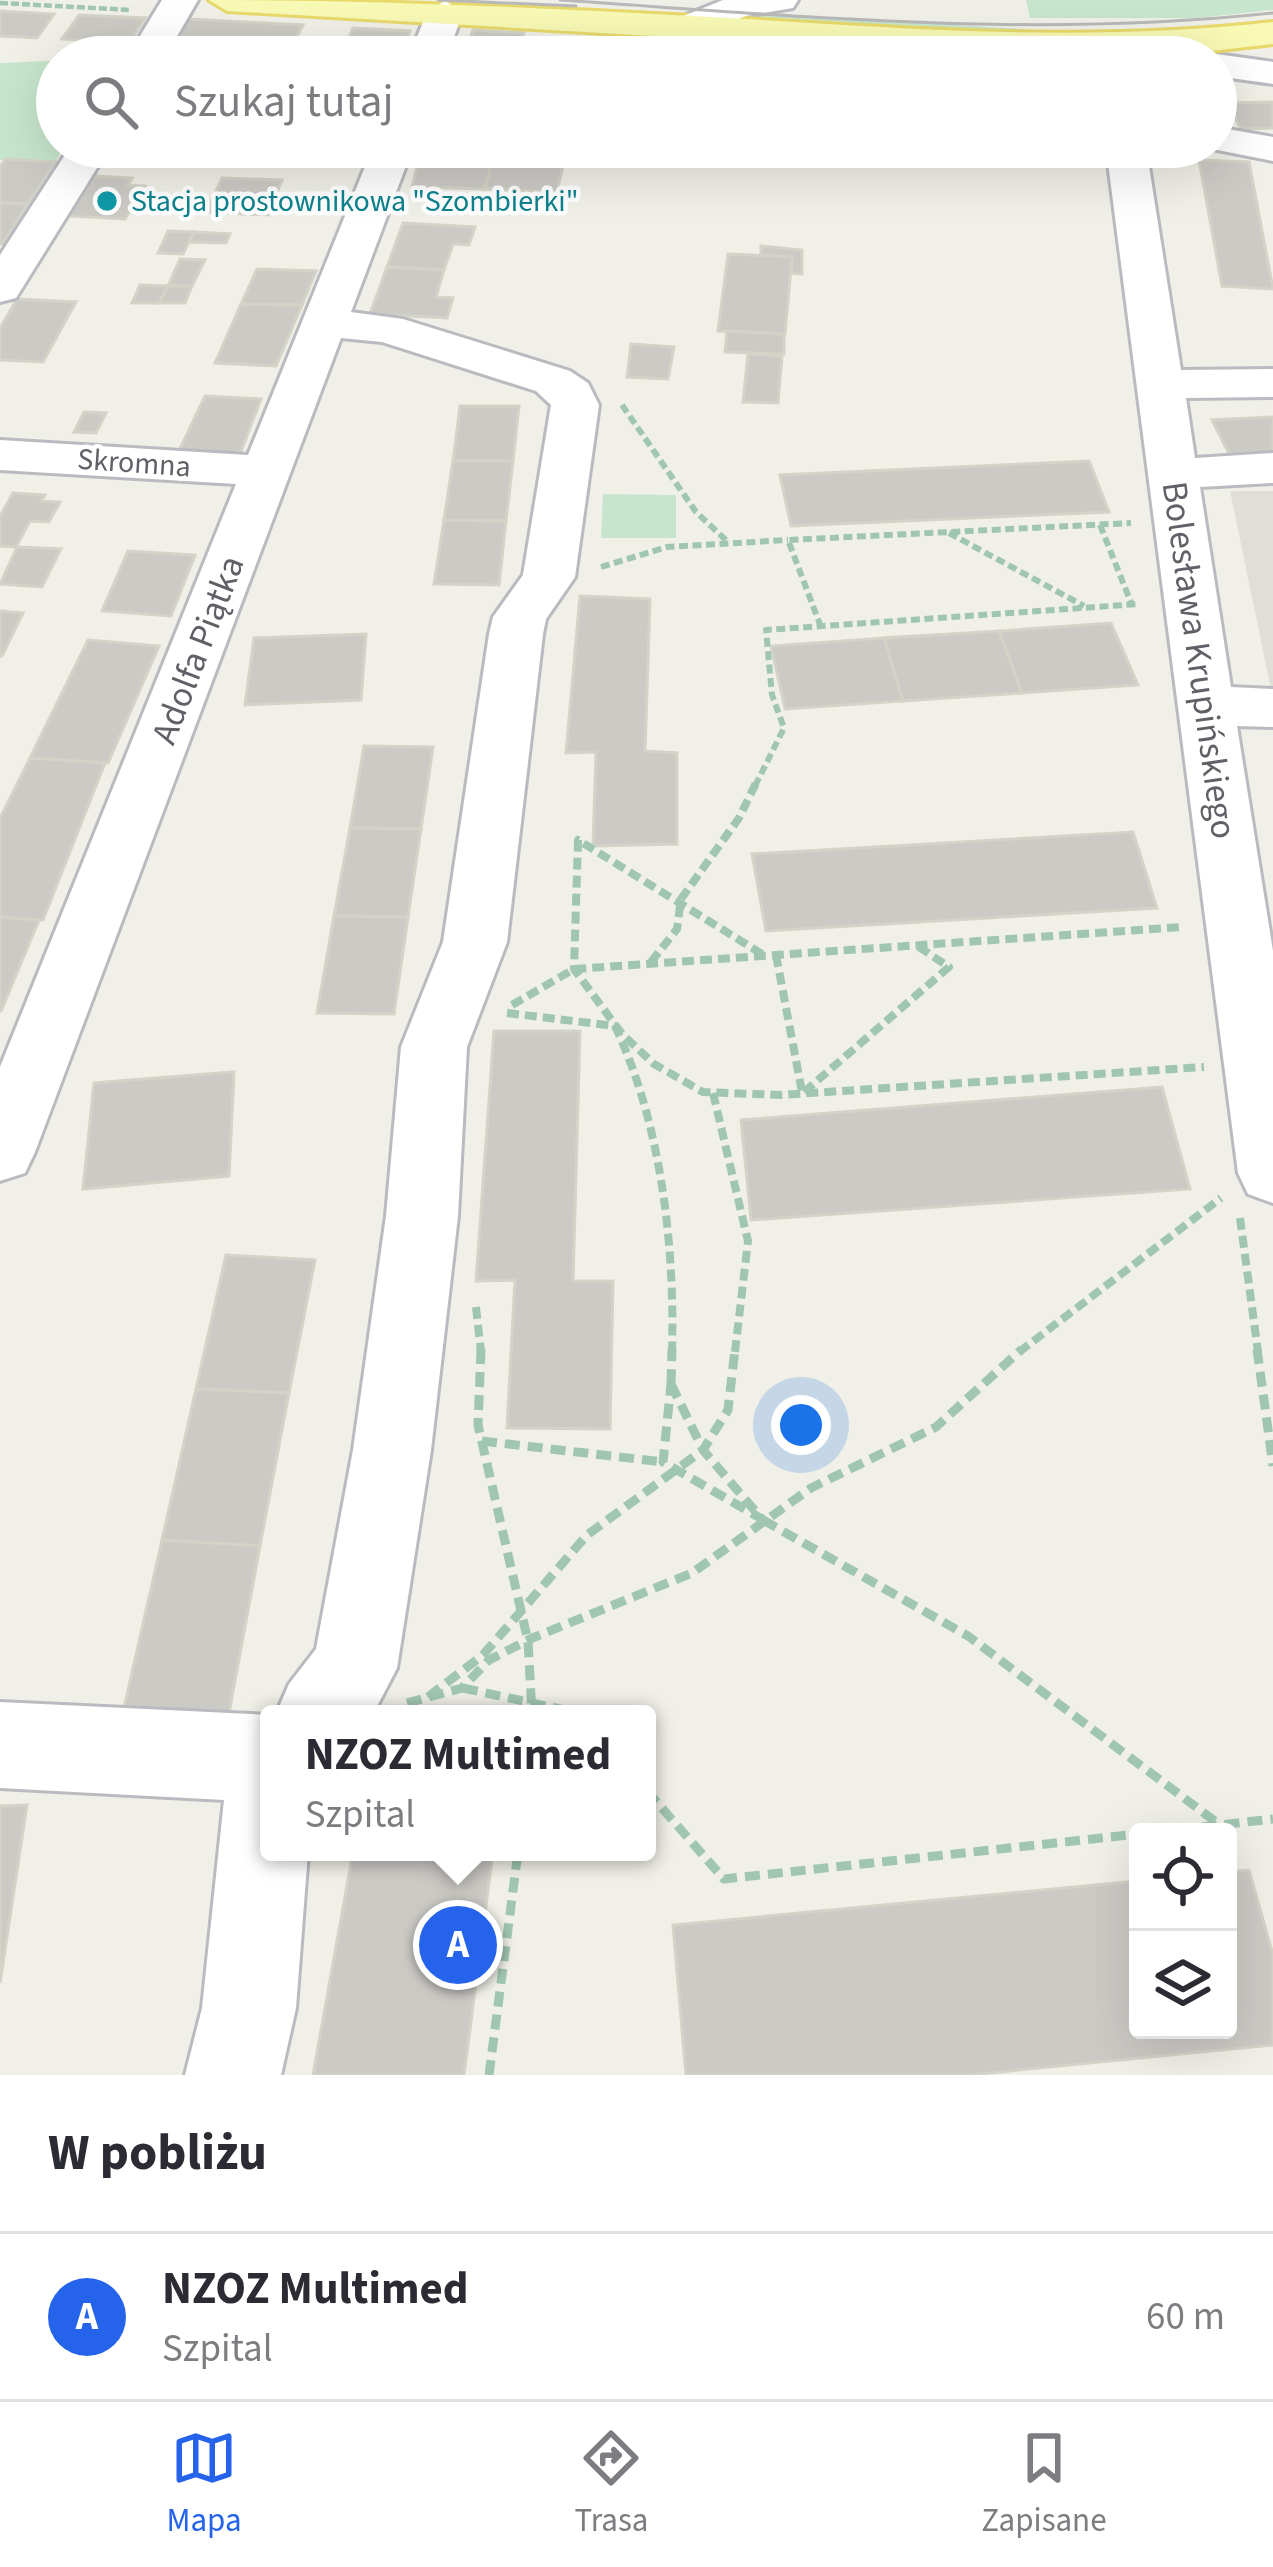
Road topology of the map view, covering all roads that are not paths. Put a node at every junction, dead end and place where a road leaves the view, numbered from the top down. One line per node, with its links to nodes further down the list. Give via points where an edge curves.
1 (180, 0): 7 (street)
2 (227, 0): 4 (main road)
3 (779, 0): 5 (street)
4 (446, 12): 5 (main road); 8 (street)
5 (671, 31): 9 (main road)
6 (1273, 33): 10 (main road)
7 (159, 36)
8 (436, 36)
9 (776, 36)
10 (1237, 37)
11 (1237, 68): 12 (street)
12 (1273, 73)
13 (1237, 142): 14 (street)
14 (1273, 148)
15 (77, 168): 18 (street)
16 (385, 168): 19 (street, Adolfa Piątka)
17 (1128, 168): 20 (street, Bolesława Krupińskiego)
18 (0, 290)
19 (324, 323): 24 (street, Adolfa Piątka); 31 (street, via 387,329 553,381 575,406 548,577 516,634 475,942 434,1047 410,1310 356,1668)
20 (1144, 356): 21 (street); 25 (street, Bolesława Krupińskiego)
21 (1273, 383)
22 (0, 455): 24 (street, Skromna)
23 (1273, 468): 25 (street)
24 (268, 471): 29 (street, Adolfa Piątka)
25 (1175, 497): 26 (street, Bolesława Krupińskiego)
26 (1206, 705): 27 (street); 28 (street, Bolesława Krupińskiego)
27 (1273, 708)
28 (1251, 864): 30 (street, Bolesława Krupińskiego, via 1237,922)
29 (0, 1152)
30 (1272, 1167)
31 (327, 1705)
32 (0, 1744): 33 (street)
33 (260, 1758)
34 (262, 1861): 35 (street, via 249,2008)
35 (232, 2075)

